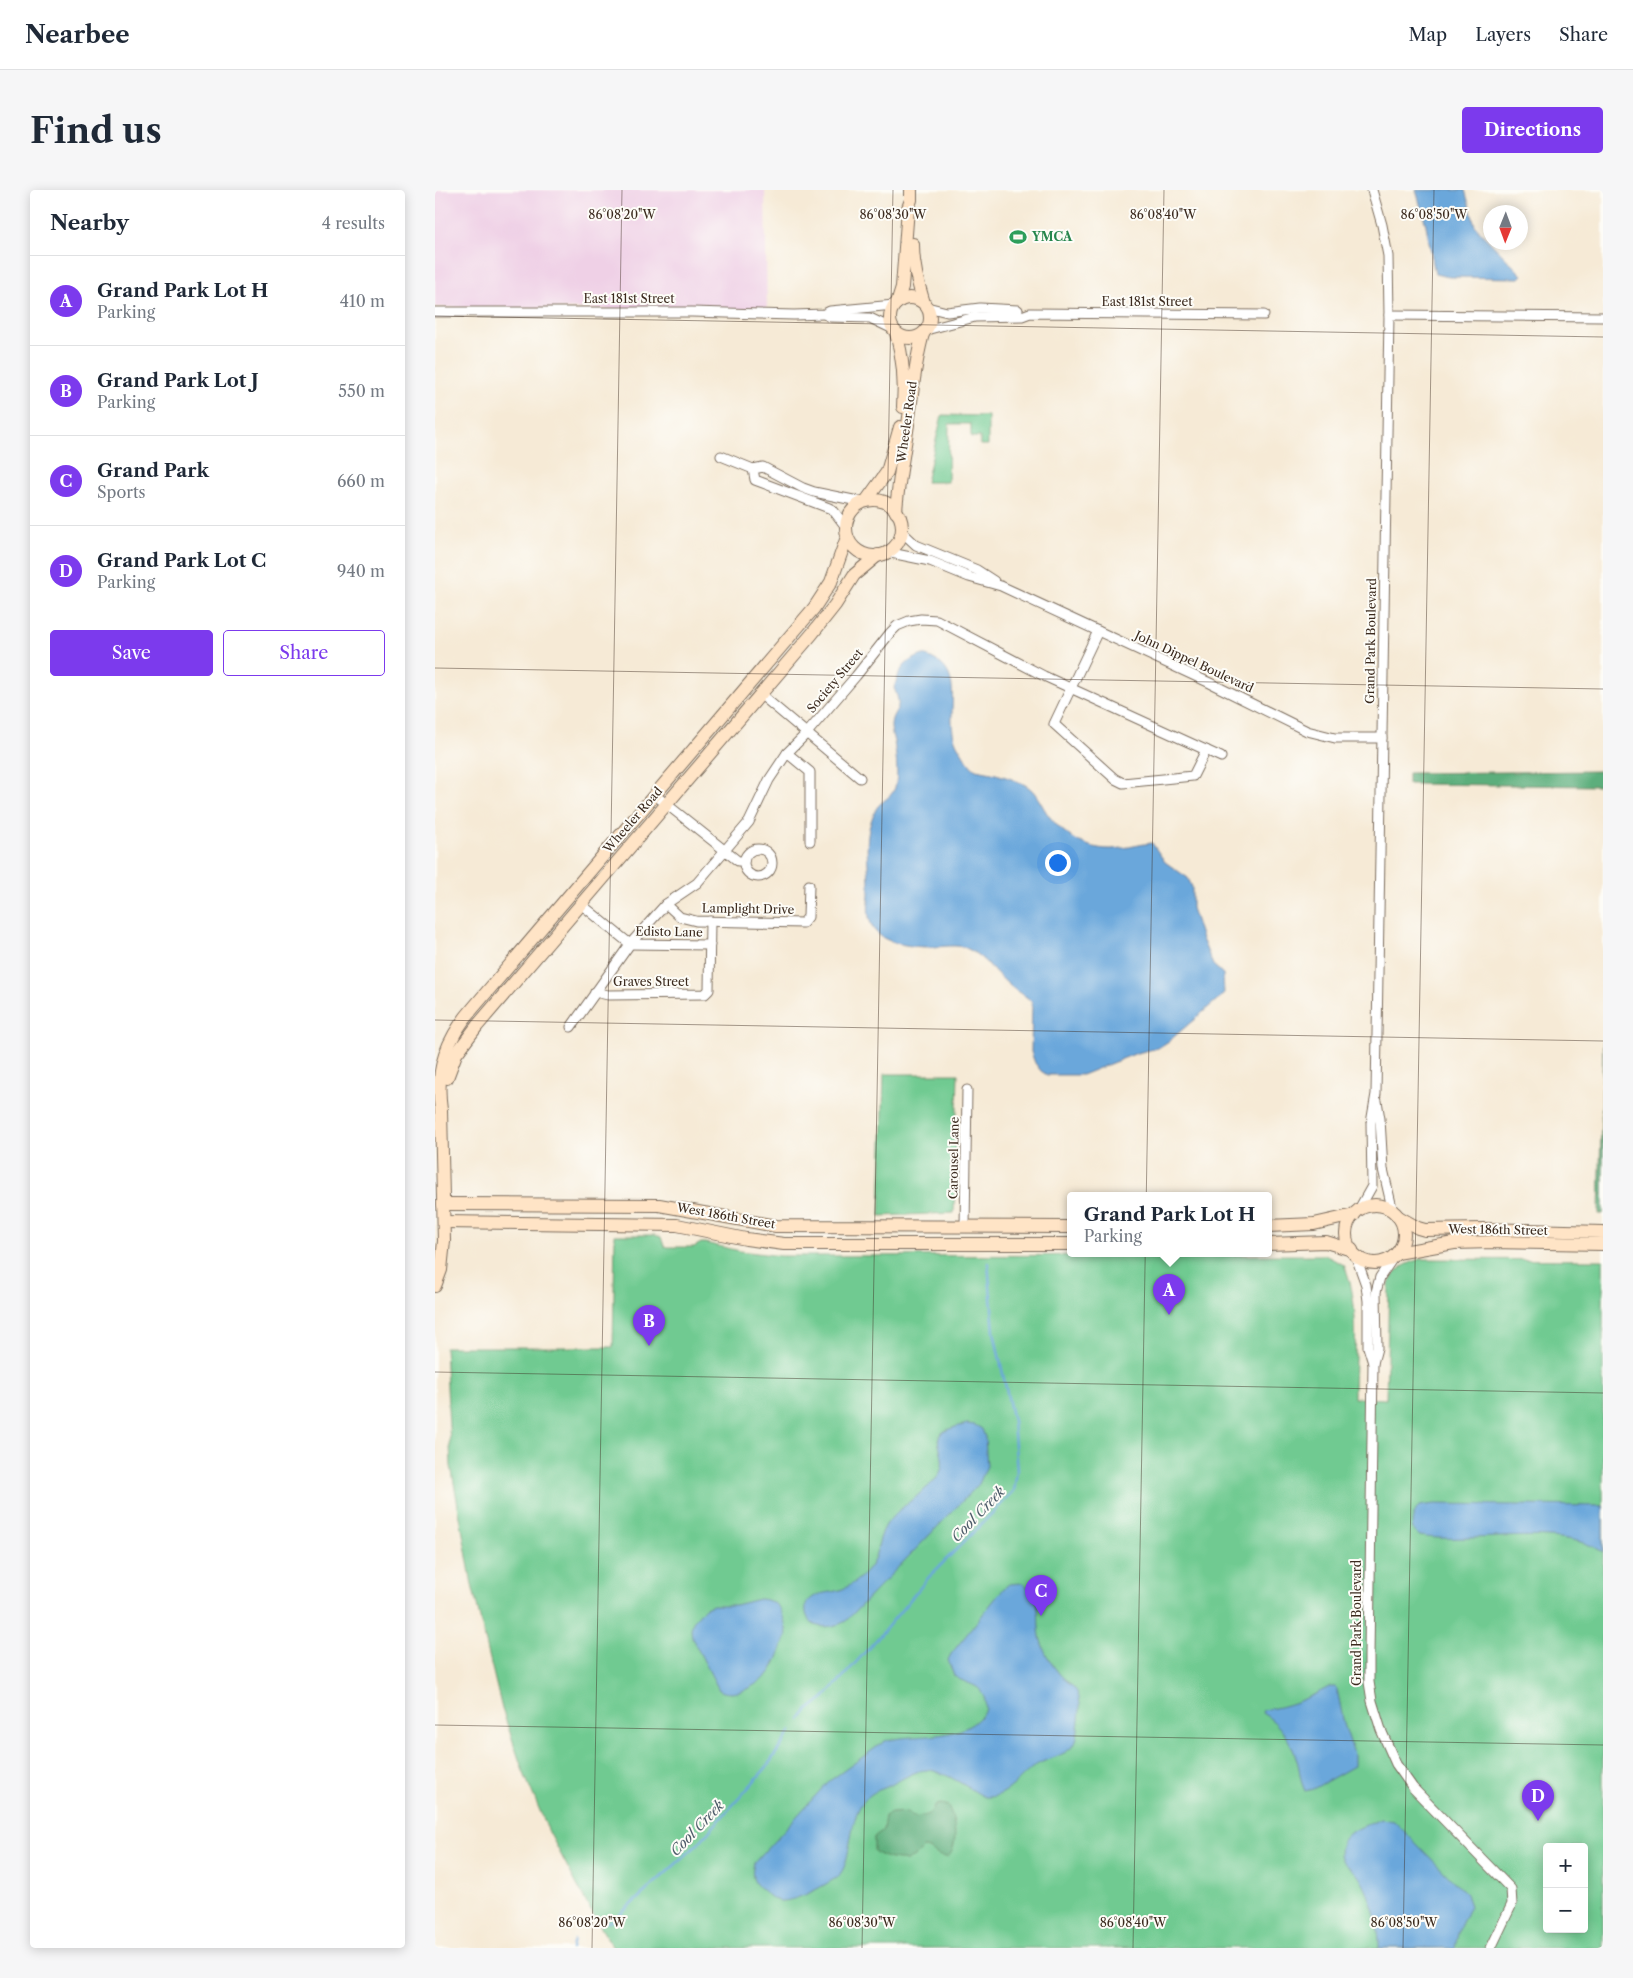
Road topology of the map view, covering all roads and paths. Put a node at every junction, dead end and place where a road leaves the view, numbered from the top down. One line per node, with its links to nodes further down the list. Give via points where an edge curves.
1 (1371, 190): 9 (street, Grand Park Boulevard, via 1388,256)
2 (911, 195): 3 (street, via 902,287); 4 (street, via 915,208 915,276)
3 (896, 304): 4 (street, via 911,298); 7 (street, East 181st Street); 11 (street, via 890,315)
4 (926, 305): 6 (street, East 181st Street, via 947,312 994,308); 12 (street, via 930,321)
5 (435, 312): 7 (street, East 181st Street)
6 (1030, 313): 8 (street, East 181st Street); 12 (street, East 181st Street, via 975,317)
7 (824, 314): 11 (street, East 181st Street, via 870,318)
8 (1264, 315)
9 (1389, 315): 10 (street); 25 (street, Grand Park Boulevard)
10 (1603, 317)
11 (895, 331): 12 (street, via 909,338); 15 (street, Wheeler Road, via 903,372 902,421 887,472)
12 (925, 332): 16 (street, Wheeler Road, via 914,373)
13 (721, 456): 14 (street)
14 (753, 469): 15 (street, via 763,468 814,492); 18 (street, via 755,480 833,510)
15 (864, 502): 16 (street, via 880,501); 18 (street, via 850,513)
16 (896, 512): 17 (street, via 901,521)
17 (901, 531): 19 (street, via 896,544); 20 (street, John Dippel Boulevard, via 916,545 977,570)
18 (847, 532): 19 (street, via 852,545 860,552); 30 (street, Wheeler Road, via 831,582 813,608)
19 (882, 554): 20 (street, John Dippel Boulevard, via 930,561); 23 (street, Wheeler Road, via 854,575 835,605)
20 (1001, 586): 21 (street, John Dippel Boulevard)
21 (1098, 631): 22 (street); 25 (street, John Dippel Boulevard, via 1307,731 1335,738)
22 (1071, 689): 24 (street, Society Street, via 937,620 921,619 897,626); 26 (street, Society Street); 26 (street, via 1054,724 1115,779 1123,782 1193,776)
23 (760, 694): 24 (street); 31 (street, Wheeler Road)
24 (807, 733): 27 (street, Society Street); 29 (street)
25 (1382, 738): 44 (street, Grand Park Boulevard)
26 (1206, 750): 28 (street, Society Street)
27 (787, 753): 32 (street, via 811,776); 33 (street, Society Street, via 769,780 749,822)
28 (1221, 757)
29 (859, 778)
30 (655, 794): 31 (street); 45 (street, Wheeler Road, via 459,1025 448,1045 441,1070)
31 (667, 803): 33 (street); 36 (street, Wheeler Road)
32 (810, 841)
33 (725, 850): 34 (street, via 738,861); 37 (street, Society Street, via 697,883)
34 (744, 861)
35 (809, 885): 38 (street, Lamplight Drive, via 809,914 805,922)
36 (581, 904): 39 (street, Edisto Lane); 45 (street, Wheeler Road, via 465,1040 449,1068)
37 (666, 904): 38 (street, Lamplight Drive, via 684,918); 39 (street, Society Street)
38 (710, 921): 40 (street)
39 (630, 944): 40 (street, Edisto Lane); 41 (street, Society Street)
40 (710, 945): 41 (street, Graves Street, via 707,992 702,995 608,995)
41 (595, 992): 42 (street, Society Street)
42 (571, 1027)
43 (967, 1090): 51 (street, Carousel Lane)
44 (1376, 1094): 47 (street, Grand Park Boulevard, via 1371,1123 1372,1186); 48 (street, Grand Park Boulevard, via 1383,1169)
45 (441, 1110): 46 (street, Wheeler Road)
46 (443, 1204): 50 (street, Wheeler Road); 53 (street, West 186th Street, via 659,1204 776,1226)
47 (1356, 1213): 48 (street, via 1368,1206 1379,1206); 49 (street, via 1314,1224); 59 (street, via 1347,1230 1347,1240)
48 (1395, 1214): 54 (street, West 186th Street, via 1425,1230 1483,1228); 60 (street, via 1403,1225 1404,1236)
49 (1272, 1226)
50 (444, 1227): 58 (street, West 186th Street, via 677,1225 766,1242); 61 (street, Wheeler Road, via 441,1270)
51 (965, 1227): 52 (street, West 186th Street); 53 (street, West 186th Street)
52 (1067, 1227)
53 (876, 1228): 58 (street)
54 (1603, 1232)
55 (1067, 1244): 58 (street, West 186th Street)
56 (1272, 1244): 59 (street, via 1326,1242)
57 (1603, 1244): 60 (street, West 186th Street, via 1454,1243)
58 (877, 1245)
59 (1353, 1252): 60 (street, via 1375,1263); 62 (street, Grand Park Boulevard, via 1366,1284 1368,1347)
60 (1396, 1254): 62 (street, Grand Park Boulevard, via 1380,1277 1376,1292 1377,1348)
61 (435, 1286)
62 (1373, 1363): 63 (street, Grand Park Boulevard, via 1371,1693 1381,1730 1403,1775 1511,1889 1512,1904)
63 (1491, 1948)

